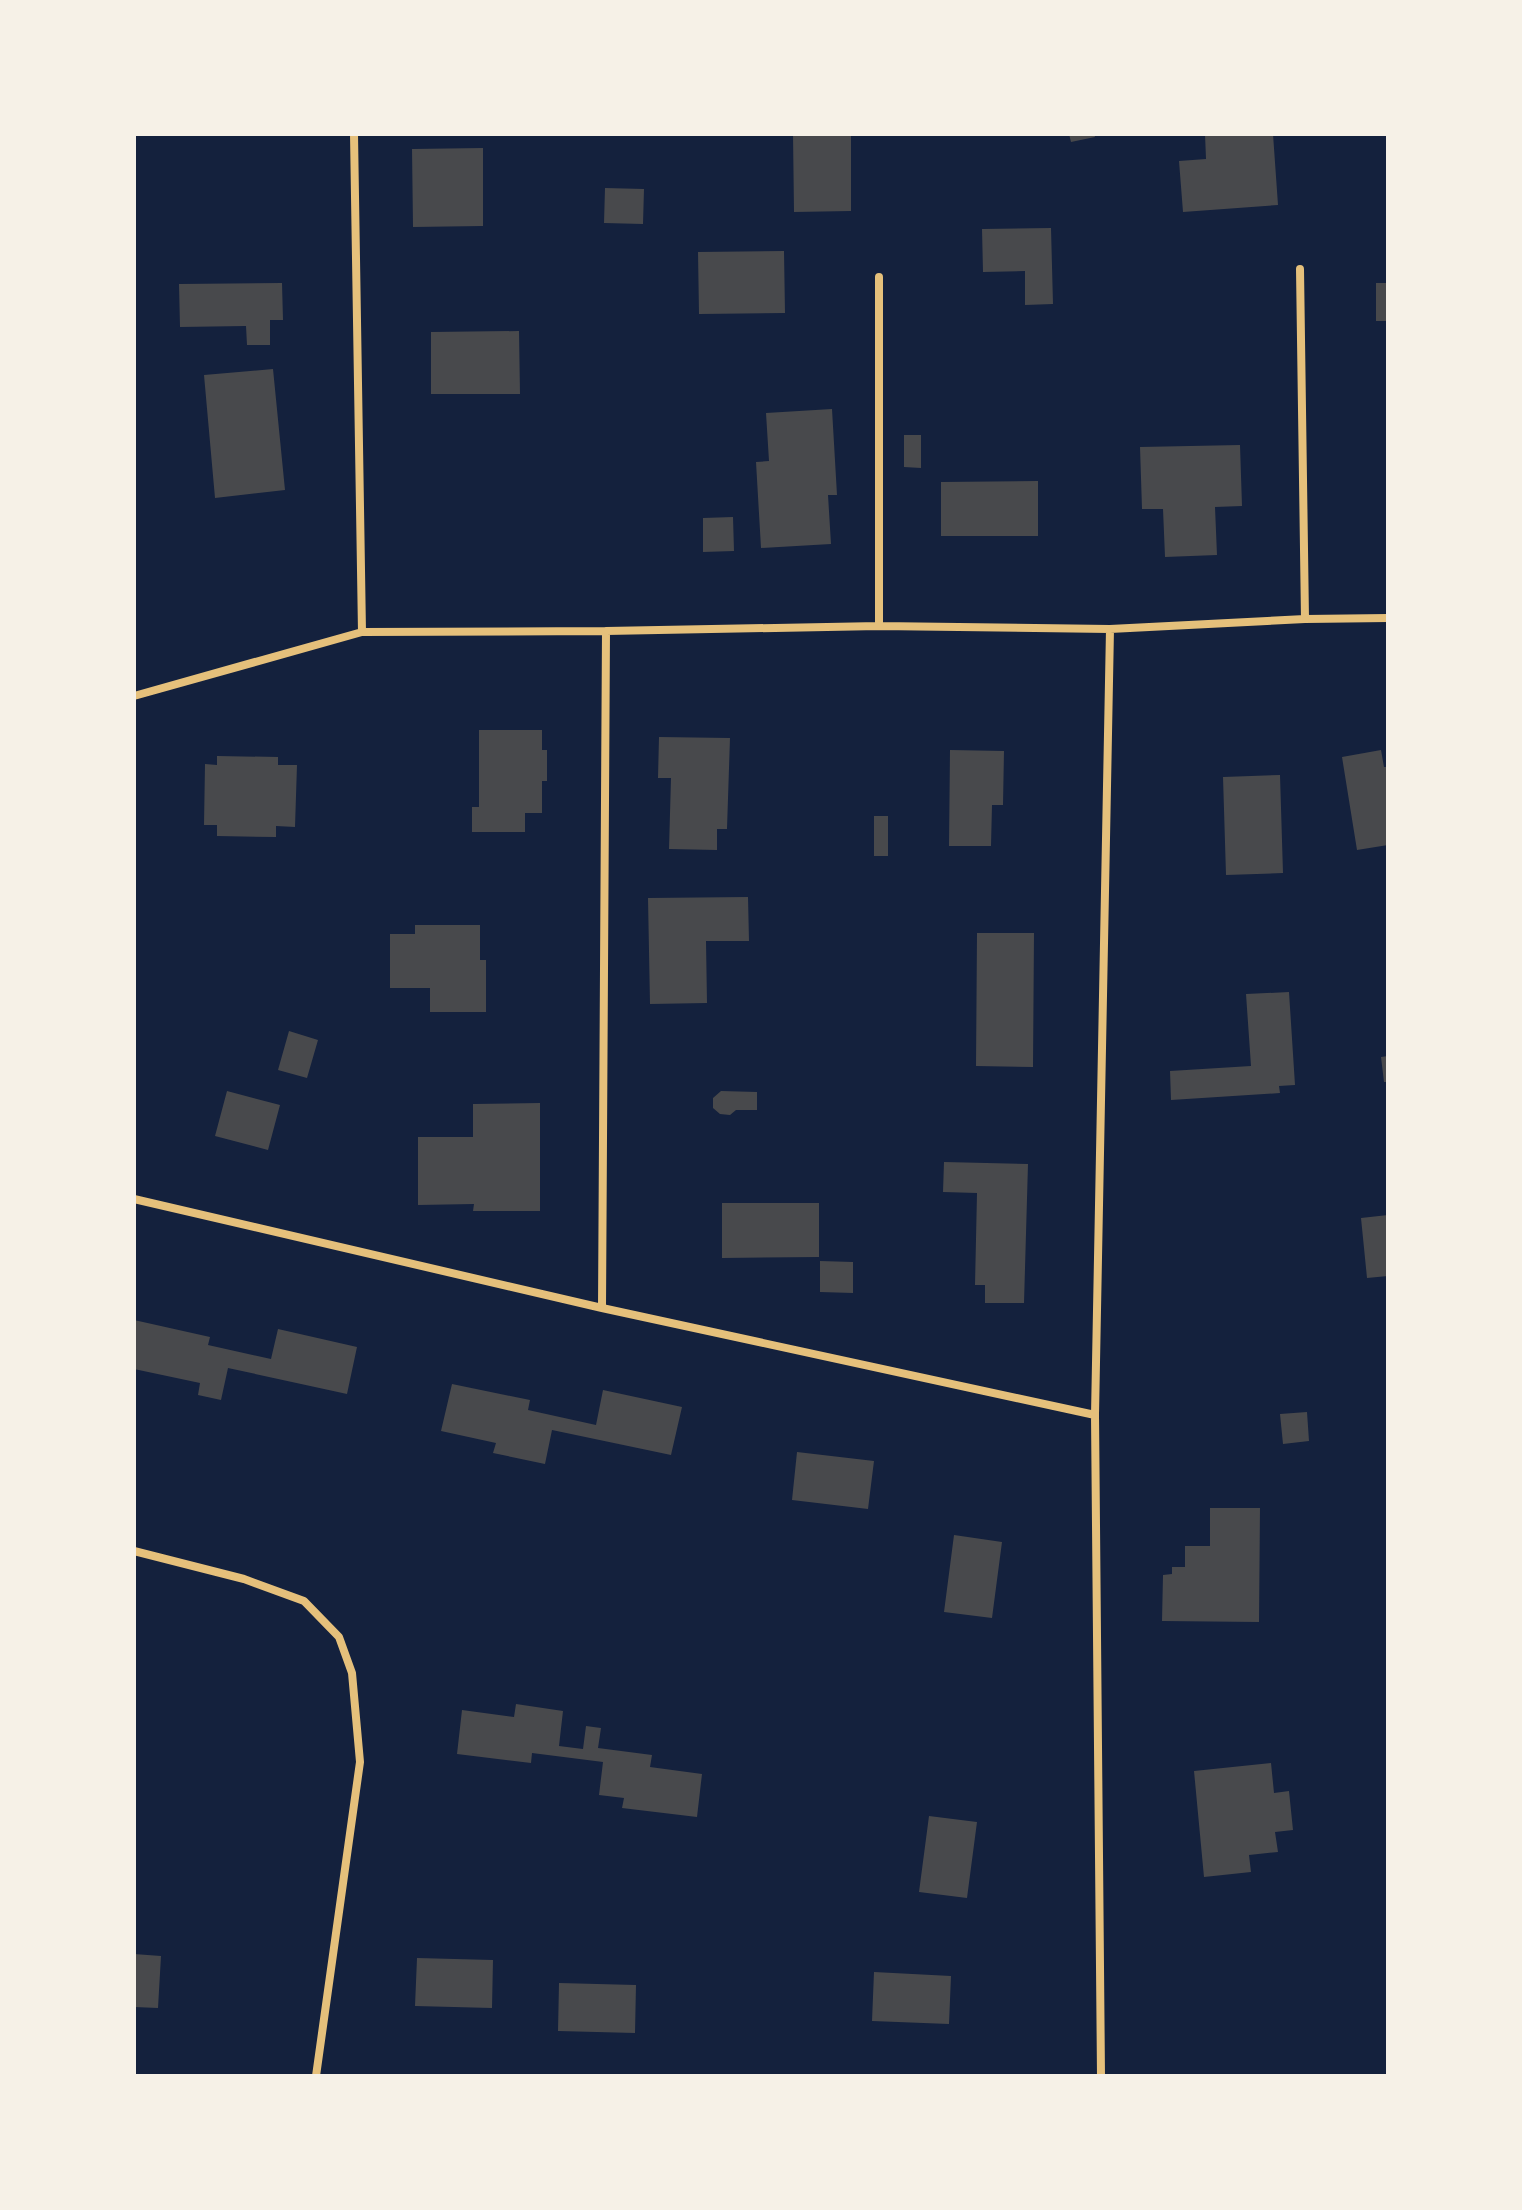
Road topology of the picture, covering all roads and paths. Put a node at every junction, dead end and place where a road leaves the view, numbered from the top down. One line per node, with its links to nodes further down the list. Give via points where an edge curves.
1 (354, 134): 9 (street)
2 (1300, 269): 5 (street)
3 (879, 277): 6 (street)
4 (1388, 618): 5 (street)
5 (1305, 619): 7 (street)
6 (879, 626): 7 (street); 8 (street)
7 (1110, 629): 13 (street)
8 (606, 631): 9 (street); 12 (street)
9 (362, 632): 10 (street)
10 (134, 696)
11 (134, 1199): 12 (street)
12 (602, 1308): 13 (street)
13 (1095, 1415): 16 (street)
14 (134, 1551): 15 (street, via 244,1579 304,1601 339,1637 352,1673 360,1762)
15 (316, 2076)
16 (1101, 2076)

